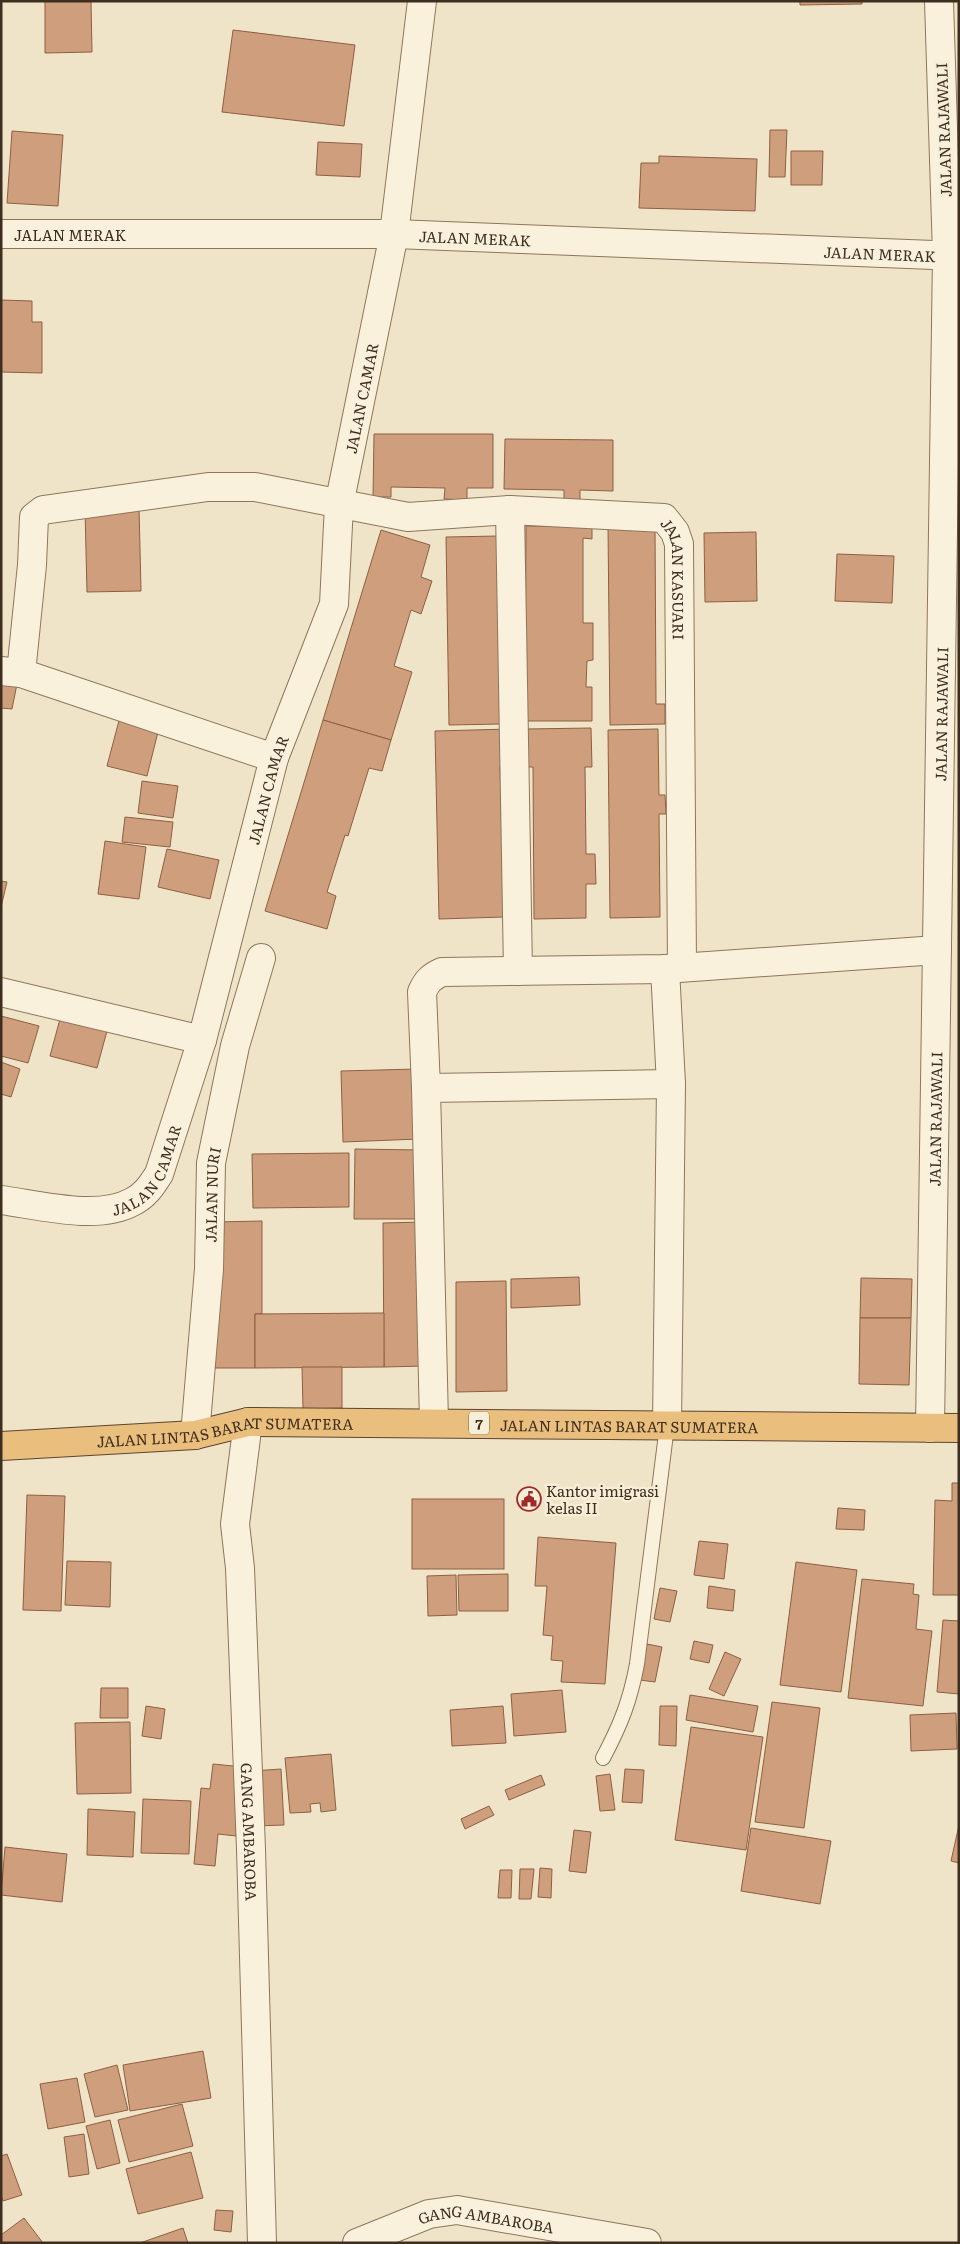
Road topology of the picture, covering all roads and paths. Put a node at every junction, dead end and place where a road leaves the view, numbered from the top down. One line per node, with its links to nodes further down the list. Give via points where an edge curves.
1 (422, 1): 4 (street, JALAN CAMAR)
2 (940, 1): 5 (street, JALAN RAJAWALI)
3 (1, 234): 4 (street, JALAN MERAK)
4 (394, 234): 5 (street, JALAN MERAK); 6 (street, JALAN CAMAR)
5 (953, 256): 10 (street, JALAN RAJAWALI)
6 (339, 505): 7 (street, JALAN KASUARI, via 408,517); 8 (street, JALAN KASUARI, via 255,487 232,486 43,510 34,517 32,565); 9 (street, JALAN CAMAR, via 334,604)
7 (510, 510): 12 (street, JALAN KASUARI, via 654,516 664,518 675,532 679,544); 13 (street)
8 (11, 672): 9 (street)
9 (274, 758): 15 (street, JALAN CAMAR)
10 (937, 950): 12 (street); 22 (street, JALAN RAJAWALI)
11 (261, 958): 24 (street, JALAN NURI, via 235,1046 212,1163 209,1269)
12 (674, 968): 13 (street); 16 (street, JALAN KASUARI)
13 (518, 971): 17 (street, via 442,972 426,983 422,992)
14 (1, 992): 15 (street)
15 (202, 1040): 18 (street, JALAN CAMAR, via 159,1174 148,1191 132,1202 109,1209 81,1211)
16 (670, 1084): 17 (street); 21 (street, JALAN KASUARI)
17 (426, 1088): 20 (street)
18 (1, 1200)
19 (248, 1422): 20 (highway, JALAN LINTAS BARAT SUMATERA / 7); 24 (highway, JALAN LINTAS BARAT SUMATERA / 7); 27 (street, GANG AMBAROBA, via 235,1524 240,1568 251,1849)
20 (434, 1422): 21 (highway, JALAN LINTAS BARAT SUMATERA / 7)
21 (667, 1426): 22 (highway, JALAN LINTAS BARAT SUMATERA / 7); 26 (lane, via 631,1697)
22 (930, 1428): 23 (highway, JALAN LINTAS BARAT SUMATERA / 7)
23 (959, 1428)
24 (195, 1435): 25 (highway, JALAN LINTAS BARAT SUMATERA / 7)
25 (1, 1446)
26 (603, 1758)
27 (262, 2243)
28 (357, 2243): 29 (street, GANG AMBAROBA, via 429,2214 457,2210)
29 (647, 2243)

